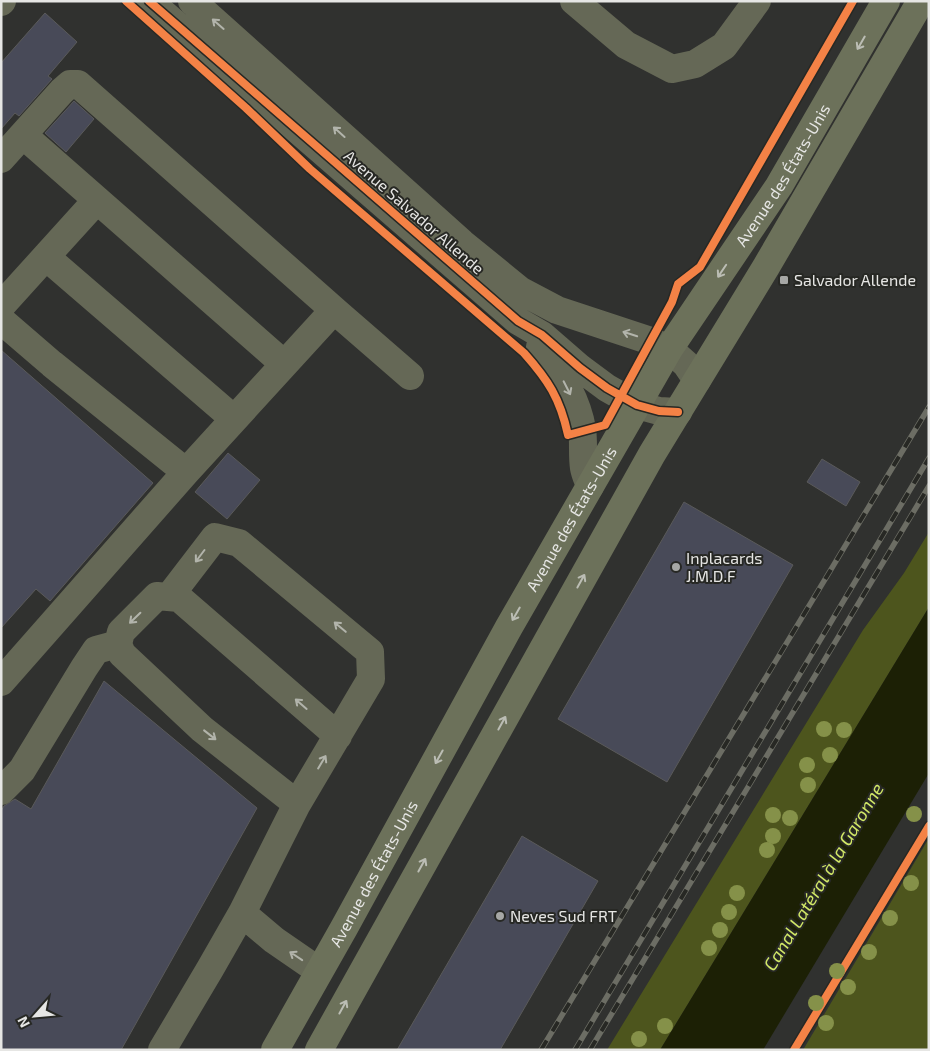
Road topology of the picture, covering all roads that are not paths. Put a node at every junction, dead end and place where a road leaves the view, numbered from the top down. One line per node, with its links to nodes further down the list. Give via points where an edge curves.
1 (149, 1): 14 (street, Avenue Salvador Allende)
2 (192, 1): 15 (street, Avenue Salvador Allende, one-way to 2, via 557,310 521,291 462,243)
3 (574, 1): 4 (street, via 626,45 672,68 695,64 724,46)
4 (757, 1)
5 (879, 4): 15 (main road, Avenue des États-Unis, one-way to 15, via 779,186)
6 (920, 12): 18 (main road, Avenue des États-Unis)
7 (22, 136): 8 (street); 9 (street); 12 (street, via 70,84 78,84)
8 (1, 159)
9 (97, 200): 10 (street); 16 (street)
10 (46, 257): 11 (street); 21 (street)
11 (1, 306)
12 (334, 310): 16 (street); 17 (street)
13 (1, 320): 22 (street)
14 (518, 321): 19 (street, Avenue Salvador Allende, via 542,335 608,388); 23 (street, one-way to 23, via 551,360 568,388 580,417 584,469)
15 (669, 349): 18 (street, Avenue Salvador Allende, via 686,364); 19 (main road, Avenue des États-Unis)
16 (284, 364): 21 (street)
17 (410, 376)
18 (697, 380): 20 (main road, Avenue des États-Unis)
19 (637, 405): 20 (street, Avenue Salvador Allende); 23 (main road, Avenue des États-Unis)
20 (678, 412): 34 (main road, Avenue des États-Unis, one-way to 20)
21 (234, 419): 22 (street)
22 (186, 472): 26 (street)
23 (590, 486): 31 (main road, Avenue des États-Unis, one-way to 31)
24 (169, 597): 25 (street, one-way to 25, via 157,596 121,632); 27 (street, one-way to 24, via 179,598); 27 (street, one-way to 24, via 370,679 370,652 239,543 215,537)
25 (118, 644): 28 (street, via 96,650 22,770); 29 (street, one-way to 29, via 122,654 202,729)
26 (1, 682)
27 (338, 736): 29 (street, one-way to 27)
28 (1, 791)
29 (297, 804): 30 (street)
30 (242, 913): 31 (street, one-way to 30); 32 (street)
31 (319, 971): 33 (main road, Avenue des États-Unis)
32 (162, 1050)
33 (275, 1050)
34 (320, 1050)

